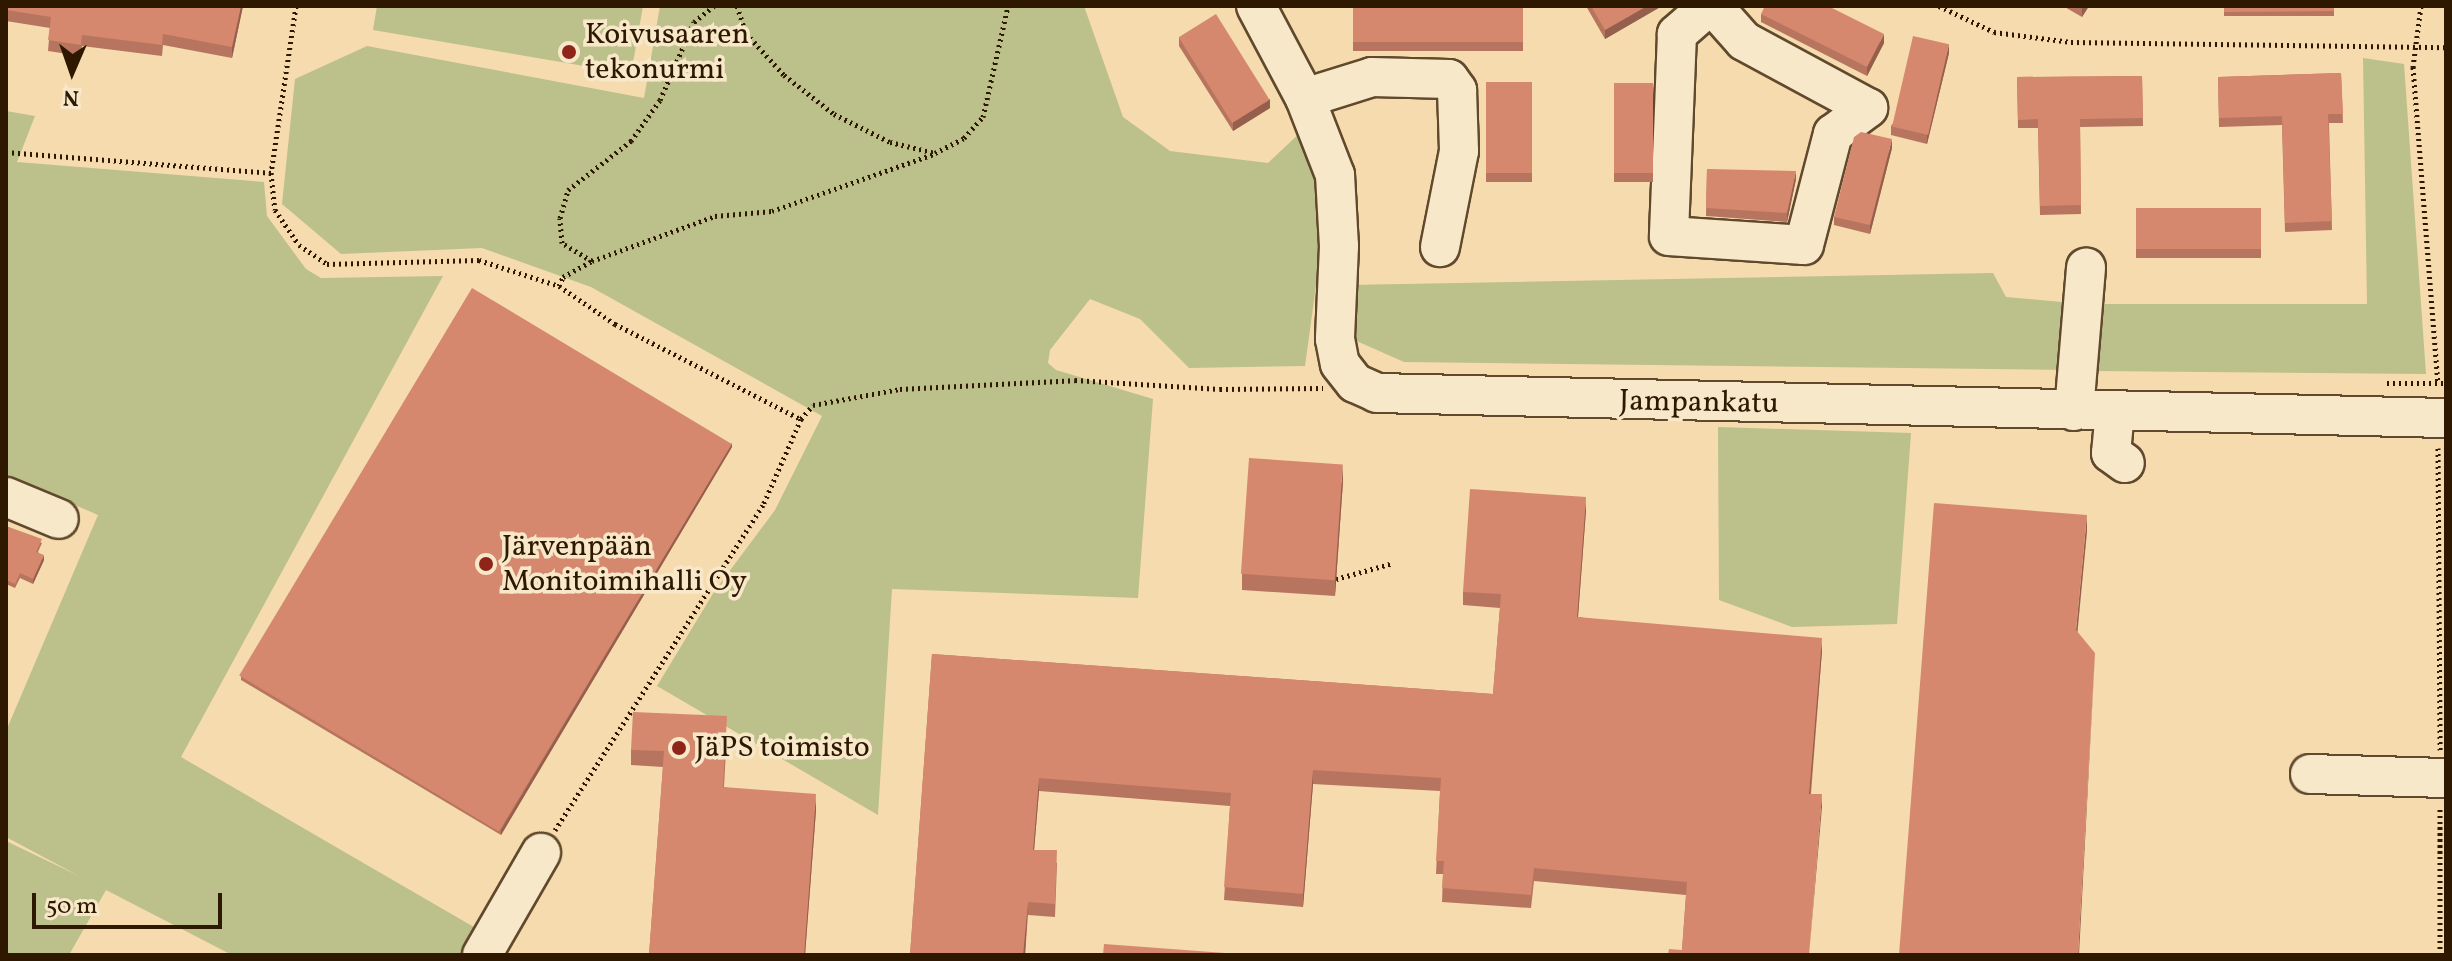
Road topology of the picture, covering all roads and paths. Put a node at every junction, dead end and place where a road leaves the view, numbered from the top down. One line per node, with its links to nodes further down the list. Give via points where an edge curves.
1 (296, 6): 14 (path)
2 (714, 6): 16 (path, via 694,22 660,100 631,141 568,190 560,218 562,243)
3 (737, 6): 13 (path, via 746,33 784,75 834,114 890,142)
4 (1008, 6): 13 (path, via 983,117 964,138)
5 (1256, 6): 11 (street)
6 (1711, 6): 6 (street, via 1744,41 1868,108 1833,134 1804,245 1669,236 1677,34)
7 (1939, 6): 9 (path, via 1994,32 2071,42)
8 (2421, 6): 9 (path)
9 (2415, 47): 10 (path); 22 (path)
10 (2446, 47)
11 (1305, 98): 15 (street, via 1372,77 1449,79 1457,90 1459,151); 19 (street, via 1335,175 1335,339 1340,364)
12 (6, 152): 14 (path)
13 (935, 153): 16 (path, via 772,211 715,216)
14 (271, 173): 18 (path, via 275,210 299,245 327,264 479,260)
15 (1440, 247)
16 (592, 261): 18 (path, via 563,277)
17 (2086, 267): 20 (street)
18 (559, 286): 23 (path, via 615,324)
19 (1355, 383): 20 (street, Jampankatu, via 1377,393 1413,397); 23 (path, via 1306,392 1075,380 900,389 813,405)
20 (2074, 411): 21 (street, Jampankatu)
21 (2115, 411): 22 (street, Jampankatu); 24 (street, via 2111,453)
22 (2442, 418): 30 (path)
23 (801, 419): 31 (path, via 763,505)
24 (2125, 463)
25 (6, 497): 26 (street)
26 (59, 519)
27 (1393, 563): 28 (path)
28 (1336, 579)
29 (2310, 774): 30 (street)
30 (2443, 778): 33 (path)
31 (541, 853): 32 (street)
32 (482, 955)
33 (2440, 955)

